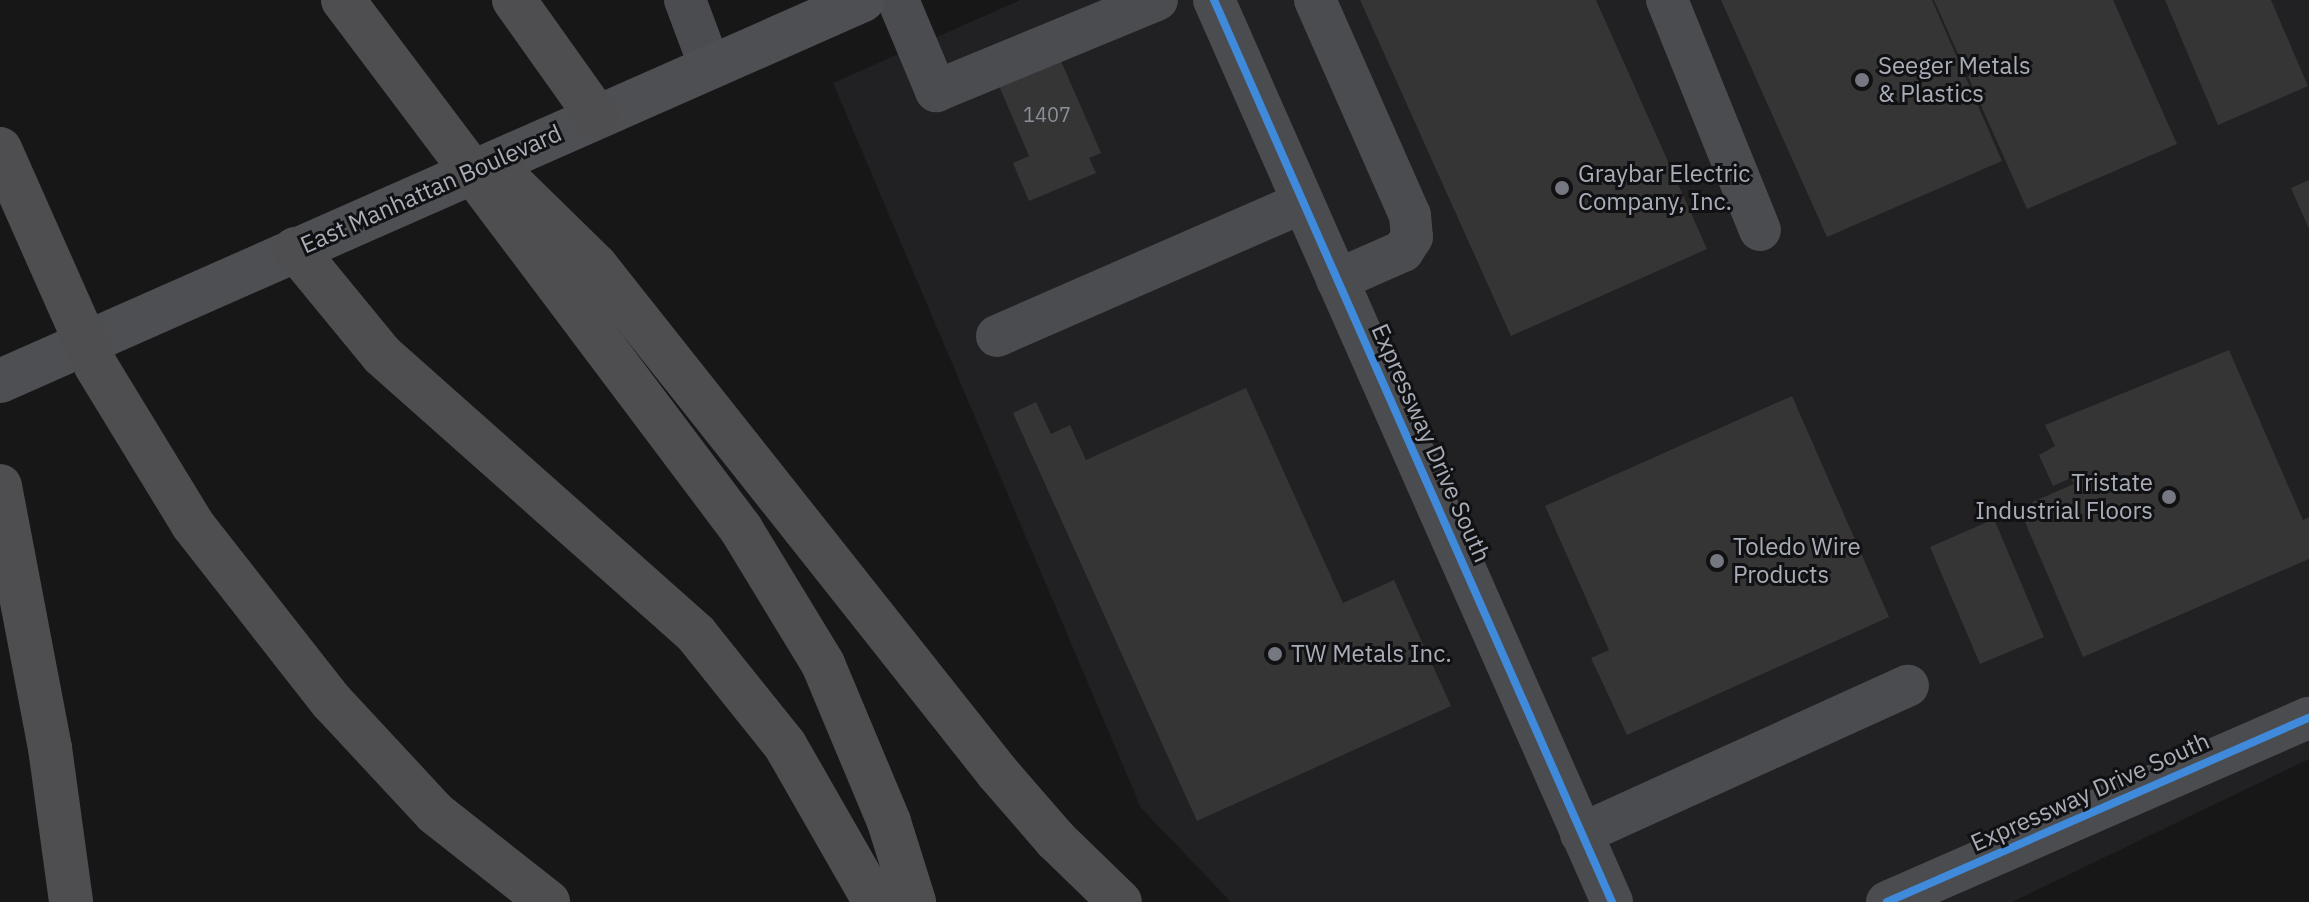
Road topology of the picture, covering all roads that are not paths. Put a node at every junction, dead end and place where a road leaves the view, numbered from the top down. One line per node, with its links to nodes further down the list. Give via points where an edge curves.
1 (343, 0): 12 (highway)
2 (514, 0): 13 (highway)
3 (685, 0): 11 (street)
4 (863, 0): 11 (main road, East Manhattan Boulevard)
5 (898, 0): 10 (street, via 936,91)
6 (1157, 0): 10 (street)
7 (1315, 0): 18 (street, via 1410,215 1412,237 1403,251)
8 (1667, 0): 16 (street)
9 (1217, 1): 15 (street, Expressway Drive South)
10 (1108, 10)
11 (710, 67): 13 (main road, East Manhattan Boulevard)
12 (417, 92): 28 (highway, via 556,287 674,437 774,581 823,664 857,741); 29 (highway, via 596,266 997,772)
13 (597, 117): 17 (main road, East Manhattan Boulevard)
14 (0, 149): 26 (highway, via 96,366 193,525 332,702 425,802)
15 (1303, 202): 18 (street, Expressway Drive South); 19 (street)
16 (1760, 230)
17 (295, 249): 20 (main road, East Manhattan Boulevard); 27 (highway, via 382,355 696,634 785,745)
18 (1337, 280): 24 (street, Expressway Drive South)
19 (997, 336)
20 (0, 381)
21 (0, 486): 25 (highway, via 50,748)
22 (1908, 686): 24 (street)
23 (2309, 718): 31 (street, Expressway Drive South)
24 (1581, 834): 30 (street, Expressway Drive South)
25 (71, 902)
26 (548, 902)
27 (875, 902)
28 (914, 902)
29 (1120, 902)
30 (1612, 902)
31 (1887, 902)

